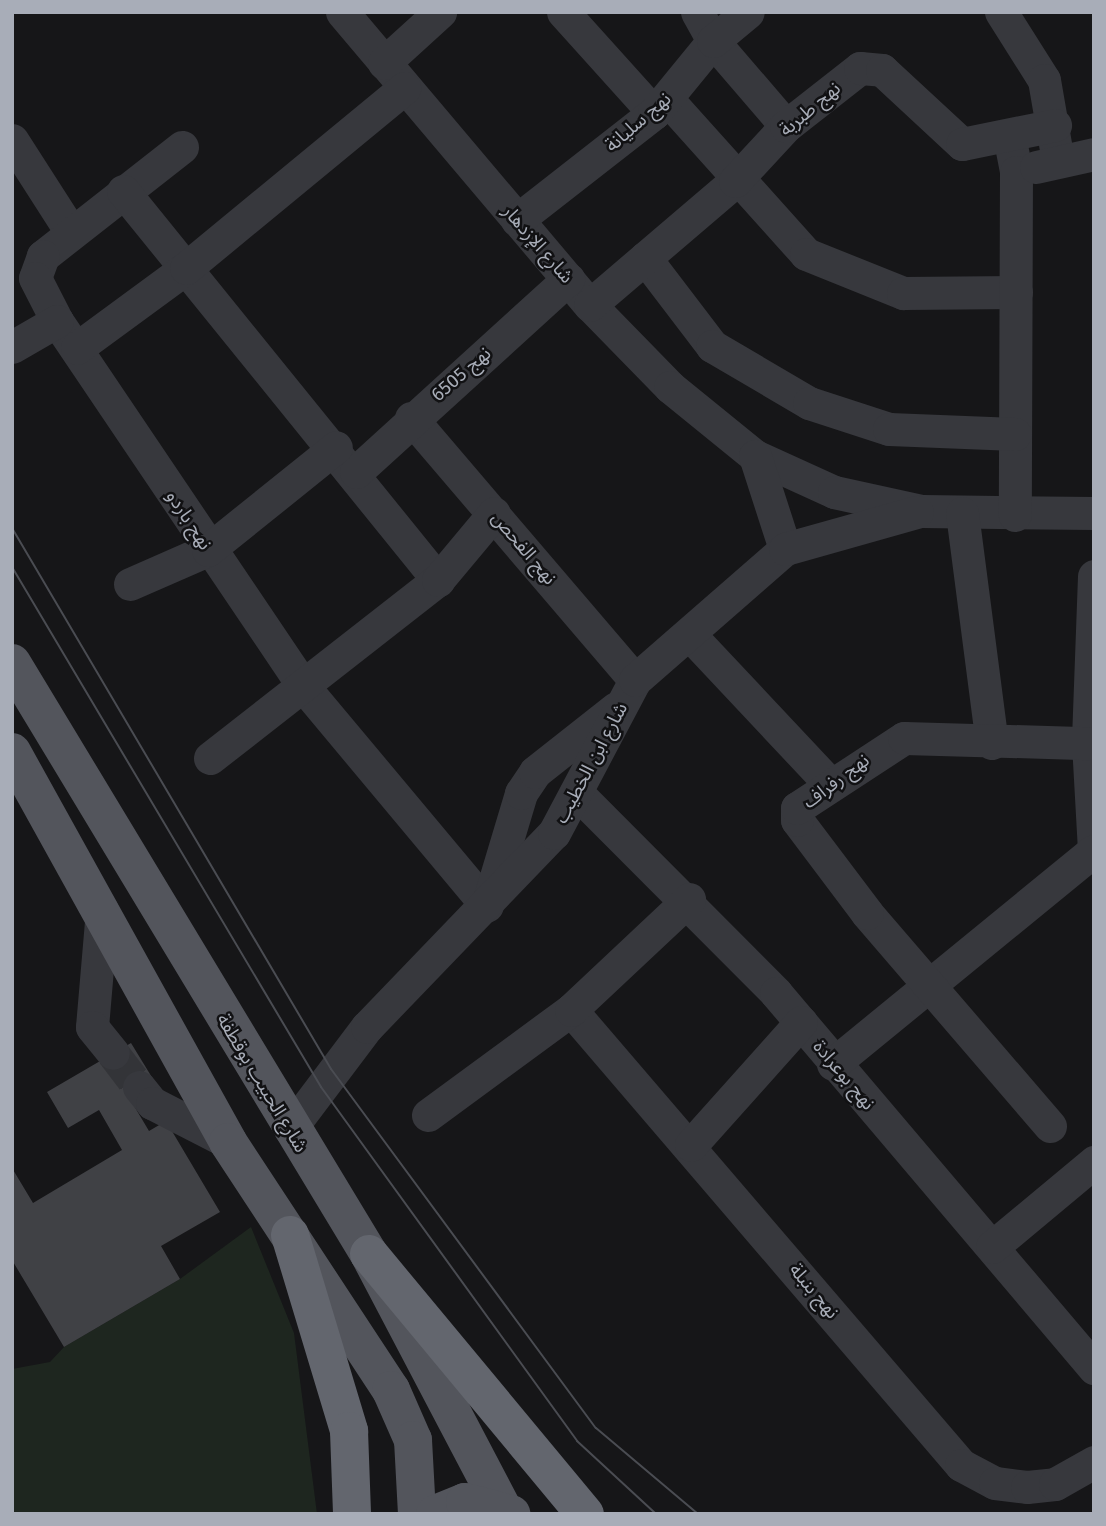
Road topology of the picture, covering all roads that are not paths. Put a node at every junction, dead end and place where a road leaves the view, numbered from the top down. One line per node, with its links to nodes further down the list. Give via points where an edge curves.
1 (342, 12): 8 (street, شارع الإزدهار)
2 (440, 12): 8 (street)
3 (563, 12): 10 (street)
4 (697, 12): 7 (street)
5 (748, 12): 7 (street, نهج سليانة)
6 (1000, 12): 11 (street, via 1044,80)
7 (713, 41): 10 (street, نهج سليانة); 12 (street)
8 (384, 63): 9 (street, شارع الإزدهار)
9 (404, 88): 21 (street, شارع الإزدهار); 24 (street)
10 (660, 106): 19 (street); 21 (street, نهج سليانة)
11 (1055, 125): 13 (street, نهج طبربة); 17 (street)
12 (786, 126): 13 (street, نهج طبربة, via 872,66 950,139 975,146); 19 (street, نهج طبربة)
13 (1009, 135): 18 (street)
14 (12, 139): 22 (street)
15 (182, 147): 20 (street, نهج باردو)
16 (1094, 154): 17 (street)
17 (1058, 161): 18 (street)
18 (1016, 172): 26 (street)
19 (735, 181): 23 (street, نهج طبربة); 26 (street, via 806,254 853,278 902,293)
20 (123, 191): 22 (street, نهج باردو); 24 (street)
21 (517, 220): 25 (street, شارع الإزدهار)
22 (71, 232): 28 (street, نهج باردو, via 36,269)
23 (645, 258): 27 (street, نهج طبربة); 32 (street, via 712,346 799,398 889,429)
24 (186, 268): 30 (street); 34 (street)
25 (568, 279): 27 (street, شارع الإزدهار); 31 (street, نهج 6505)
26 (1016, 292): 32 (street)
27 (590, 304): 33 (street, شارع الإزدهار, via 670,387)
28 (57, 321): 29 (street); 30 (street, نهج باردو)
29 (12, 347)
30 (77, 348): 42 (street, نهج باردو)
31 (411, 418): 34 (street, نهج 6505); 37 (street, نهج الفحص)
32 (1015, 434): 40 (street)
33 (755, 456): 35 (street, شارع الإزدهار); 41 (street)
34 (346, 459): 42 (street, نهج 6505); 44 (street)
35 (834, 492): 36 (street, شارع ابن الخطيب)
36 (922, 511): 38 (street, شارع ابن الخطيب); 41 (street, شارع ابن الخطيب)
37 (494, 513): 44 (street); 49 (street, نهج الفحص)
38 (962, 513): 40 (street, شارع ابن الخطيب); 50 (street)
39 (1094, 513): 40 (street, شارع ابن الخطيب)
40 (1015, 515)
41 (785, 549): 46 (street, شارع ابن الخطيب)
42 (208, 550): 45 (street, نهج 6505); 48 (street, نهج باردو)
43 (1094, 576): 51 (street)
44 (438, 580): 48 (street)
45 (130, 584)
46 (691, 636): 49 (street, شارع ابن الخطيب); 54 (street)
47 (12, 663): 68 (main road, شارع الحبيب بوقطفة)
48 (304, 687): 53 (street); 58 (street, نهج باردو)
49 (629, 692): 55 (street, شارع ابن الخطيب); 58 (street, via 535,772 522,793)
50 (992, 743): 51 (street, نهج رفراف); 54 (street, نهج رفراف, via 893,740)
51 (1088, 743): 56 (street)
52 (12, 752): 59 (main road)
53 (210, 758)
54 (829, 783): 60 (street, نهج رفراف, via 803,801 797,820 867,914)
55 (579, 795): 57 (street, نهج بوعرادة); 58 (street, شارع ابن الخطيب)
56 (1093, 848): 60 (street)
57 (689, 899): 61 (street); 62 (street, نهج بوعرادة)
58 (487, 906): 68 (street, شارع ابن الخطيب, via 367,1027)
59 (102, 910): 63 (street, via 92,1027); 69 (main road)
60 (927, 981): 64 (street); 67 (street, نهج رفراف)
61 (571, 1010): 66 (street); 70 (street, نهج بنبلة)
62 (801, 1022): 64 (street, نهج بوعرادة); 70 (street)
63 (113, 1053)
64 (833, 1064): 73 (street, نهج بوعرادة)
65 (139, 1087): 69 (street, via 152,1103)
66 (428, 1115)
67 (1050, 1126)
68 (290, 1129): 74 (main road, شارع الحبيب بوقطفة)
69 (228, 1142): 72 (main road)
70 (691, 1145): 76 (street, نهج بنبلة, via 961,1465 995,1483 1027,1487 1055,1484)
71 (1094, 1163): 73 (street)
72 (289, 1235): 78 (highway, via 349,1431); 79 (main road, via 391,1390 413,1440)
73 (992, 1247): 75 (street, نهج بوعرادة)
74 (369, 1254): 77 (main road, شارع الحبيب بوقطفة); 81 (highway)
75 (1094, 1368)
76 (1094, 1462)
77 (507, 1511): 80 (main road, via 465,1502)
78 (352, 1514)
79 (416, 1514)
80 (435, 1514)
81 (585, 1514)

